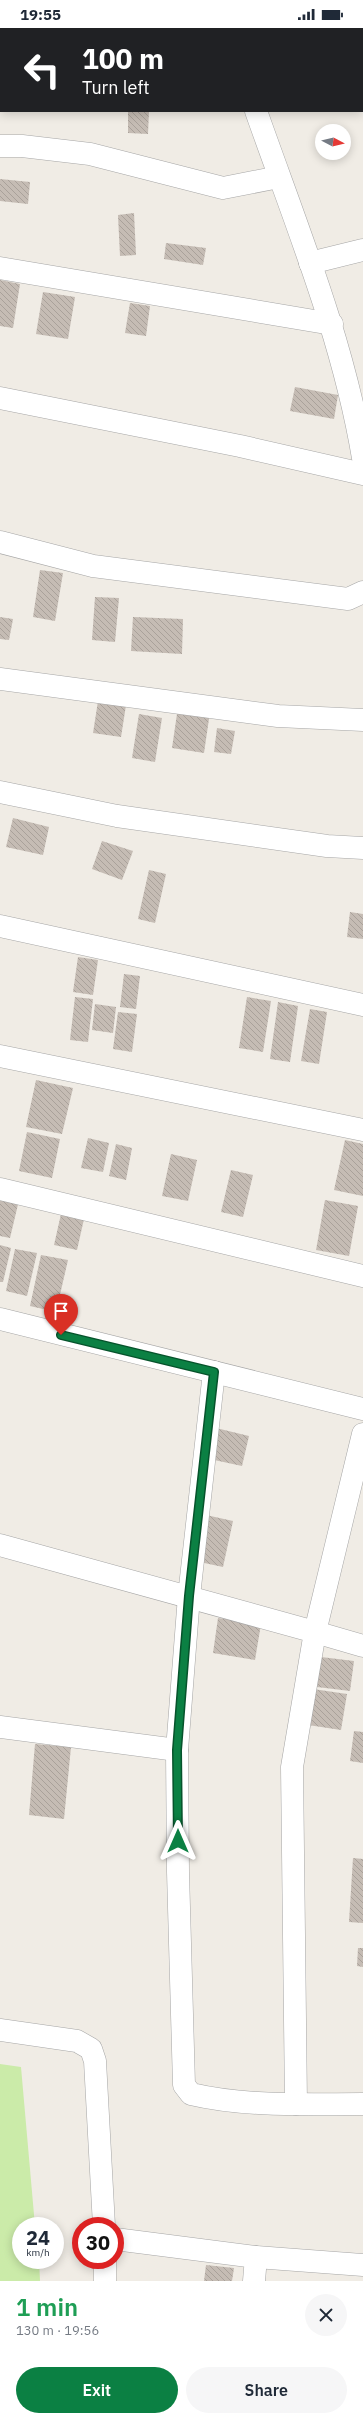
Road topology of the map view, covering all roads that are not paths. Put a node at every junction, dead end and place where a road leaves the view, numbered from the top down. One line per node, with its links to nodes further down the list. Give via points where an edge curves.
1 (256, 112): 3 (street)
2 (0, 146): 3 (street, via 90,154 223,188)
3 (279, 178): 5 (street)
4 (363, 250): 5 (street)
5 (310, 263): 7 (street)
6 (0, 268): 7 (street)
7 (332, 324): 9 (street)
8 (0, 398): 11 (street, via 240,446)
9 (360, 419): 10 (street)
10 (363, 458)
11 (363, 474)
12 (0, 542): 13 (street, via 93,566 348,599)
13 (363, 592)
14 (0, 679): 15 (street, via 278,716)
15 (363, 720)
16 (0, 792): 17 (street, via 117,816 327,846)
17 (363, 848)
18 (0, 926): 19 (street)
19 (363, 1005)
20 (0, 1056): 21 (street)
21 (363, 1130)
22 (0, 1189): 23 (street)
23 (363, 1276)
24 (0, 1320): 25 (street)
25 (214, 1372): 26 (street); 29 (street)
26 (363, 1409)
27 (363, 1434): 30 (street)
28 (0, 1545): 29 (street)
29 (189, 1596): 30 (street); 33 (street)
30 (315, 1632): 31 (street); 35 (street, via 292,1767)
31 (363, 1646)
32 (0, 1727): 33 (street)
33 (177, 1750): 35 (street, via 184,2085 191,2094 206,2098)
34 (0, 2030): 37 (street, via 77,2042 91,2049 95,2061)
35 (296, 2104): 36 (street)
36 (363, 2104)
37 (104, 2217)
38 (124, 2240): 39 (street)
39 (256, 2257): 40 (street); 43 (street)
40 (363, 2265)
41 (105, 2269): 42 (street)
42 (106, 2281)
43 (254, 2281)

